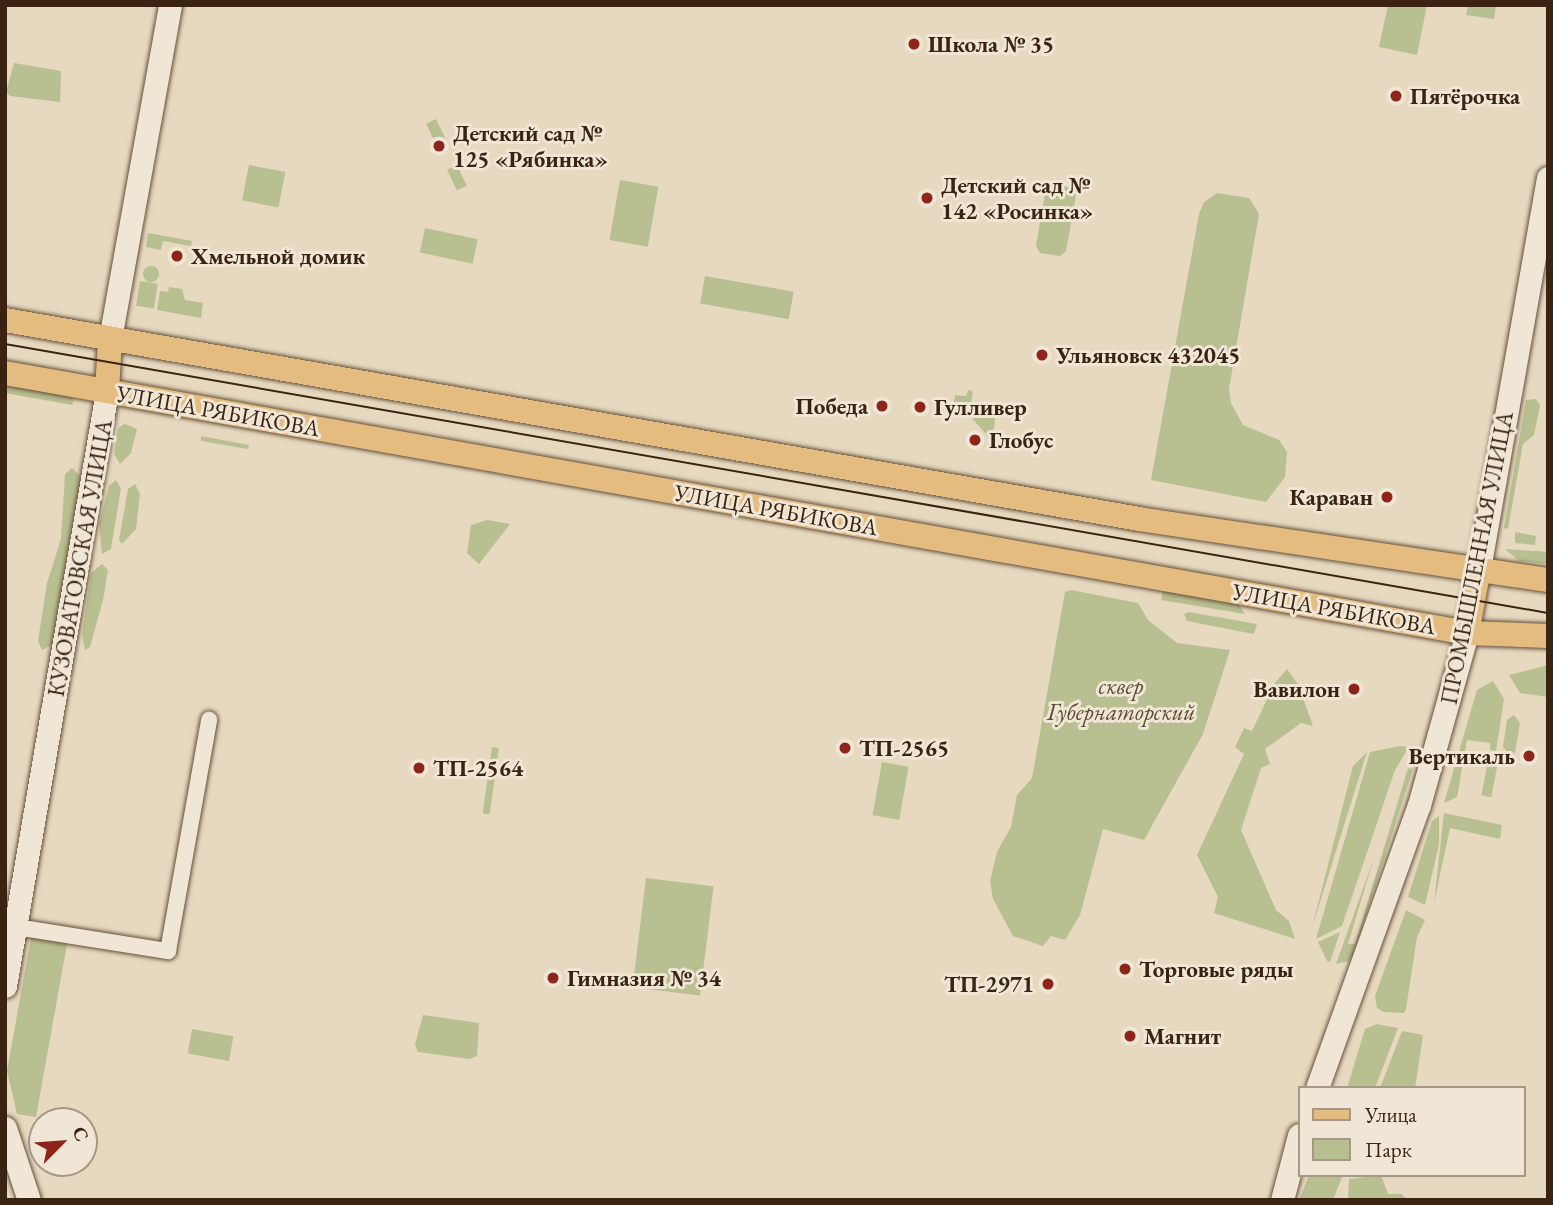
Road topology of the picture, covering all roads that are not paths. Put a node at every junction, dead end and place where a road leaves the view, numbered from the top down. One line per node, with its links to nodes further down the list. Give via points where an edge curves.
1 (170, 5): 4 (street, КУЗОВАТОВСКАЯ УЛИЦА)
2 (1548, 178): 7 (street, ПРОМЫШЛЕННАЯ УЛИЦА)
3 (5, 320): 4 (main road)
4 (110, 339): 6 (main road, КУЗОВАТОВСКАЯ УЛИЦА); 7 (main road, via 1139,519)
5 (5, 373): 6 (main road, УЛИЦА РЯБИКОВА)
6 (107, 391): 9 (main road, УЛИЦА РЯБИКОВА); 12 (street, КУЗОВАТОВСКАЯ УЛИЦА)
7 (1479, 569): 8 (main road); 9 (main road, ПРОМЫШЛЕННАЯ УЛИЦА)
8 (1548, 580)
9 (1467, 632): 10 (main road, УЛИЦА РЯБИКОВА); 14 (street, ПРОМЫШЛЕННАЯ УЛИЦА, via 1419,805)
10 (1541, 635)
11 (209, 720): 12 (street, via 167,951)
12 (16, 927): 13 (street, КУЗОВАТОВСКАЯ УЛИЦА)
13 (5, 986)
14 (1318, 1086)
15 (5, 1128): 17 (street)
16 (1298, 1139): 18 (street)
17 (20, 1194)
18 (1282, 1200)

